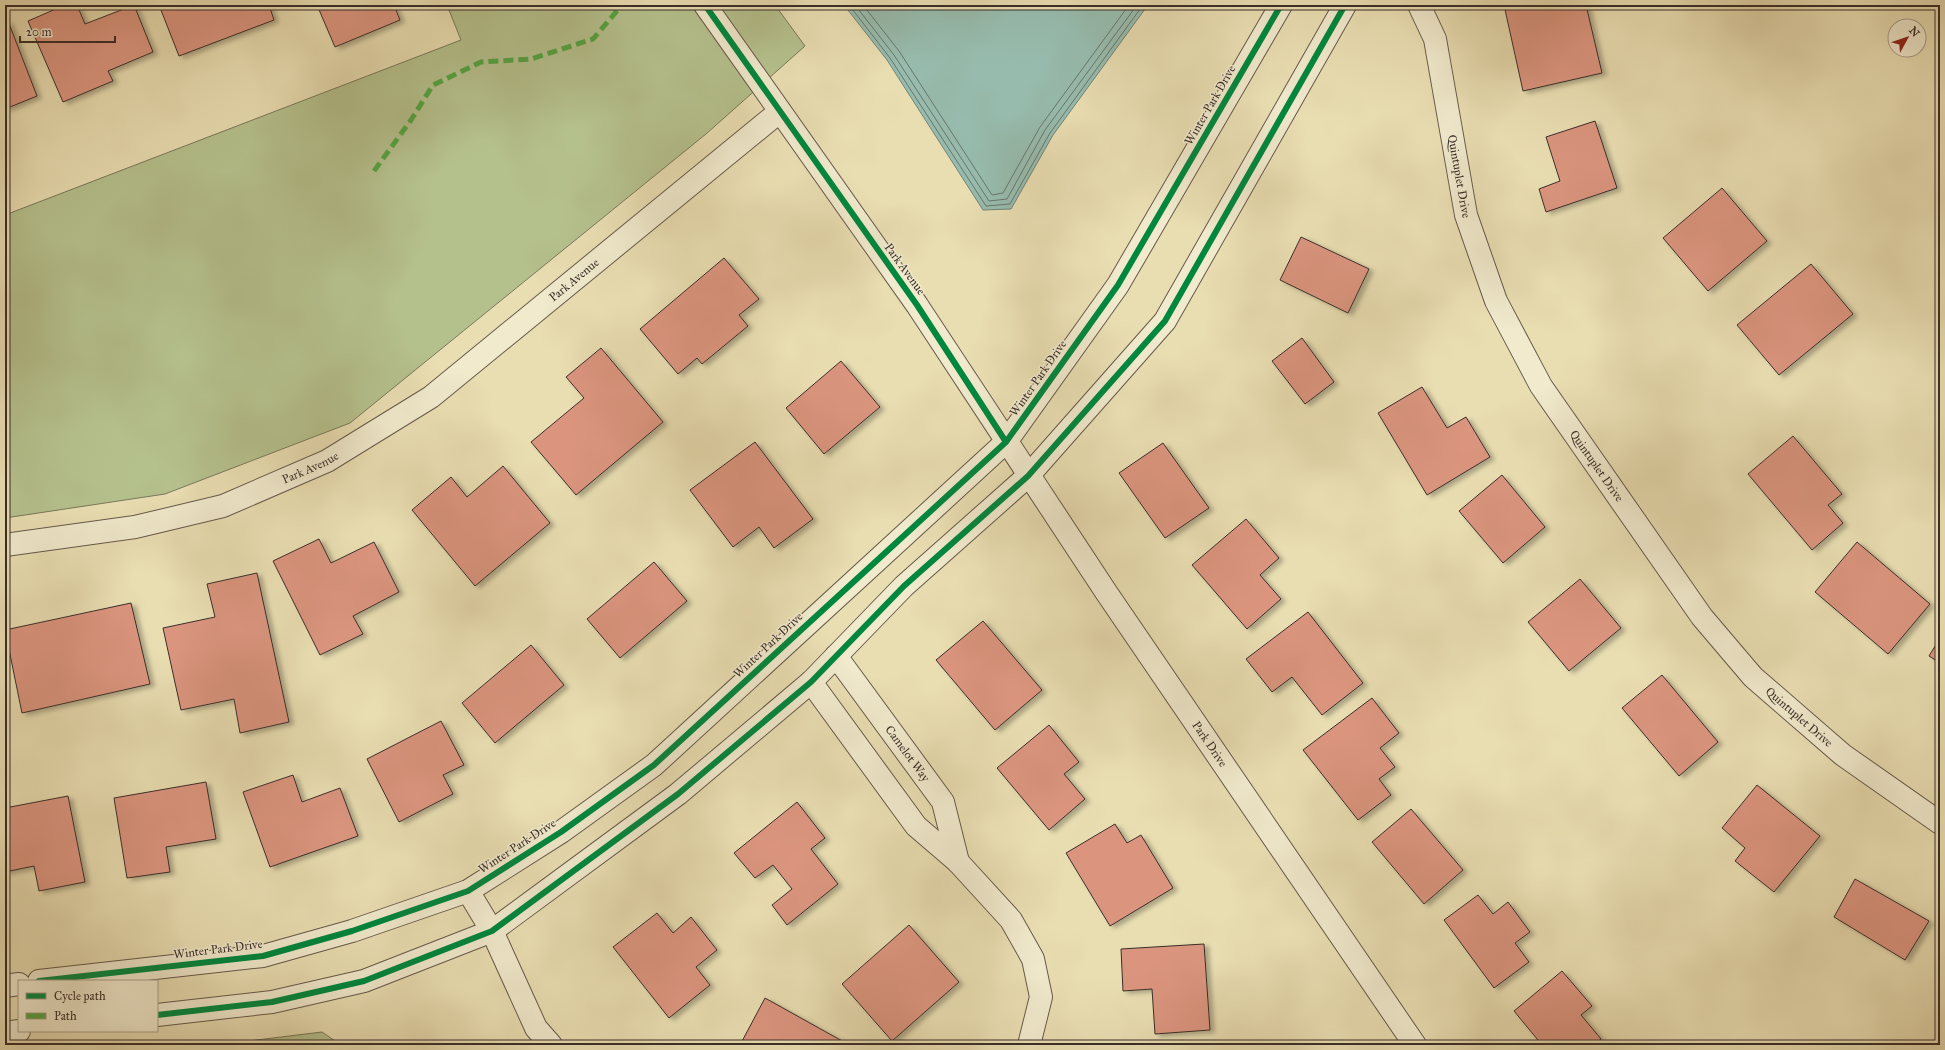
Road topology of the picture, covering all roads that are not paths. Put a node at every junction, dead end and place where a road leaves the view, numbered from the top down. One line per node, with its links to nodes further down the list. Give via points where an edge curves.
1 (705, 5): 5 (street)
2 (1281, 5): 6 (street, Winter Park Drive, via 1118,285)
3 (1345, 5): 7 (street, via 1165,321)
4 (1419, 5): 11 (street, Quintuplet Drive, via 1435,39 1466,215 1496,301 1541,386 1702,617 1753,677 1843,755)
5 (780, 112): 6 (street, Park Avenue, via 917,305); 8 (street, Park Avenue, via 431,397 327,461 223,506 135,527)
6 (1006, 442): 7 (street, Park Drive); 13 (street, Winter Park Drive, via 654,765 561,832)
7 (1028, 476): 9 (street, via 904,586); 23 (street, Park Drive)
8 (5, 545)
9 (836, 656): 10 (street); 12 (street, Camelot Way, via 943,802)
10 (811, 682): 12 (street, Camelot Way, via 916,826); 14 (street, via 678,794)
11 (1940, 823)
12 (958, 862): 22 (street, Camelot Way, via 1011,920 1033,959 1041,997)
13 (468, 891): 14 (street); 15 (street, Winter Park Drive, via 352,931 263,956)
14 (492, 930): 18 (street, via 364,981 272,1002); 21 (street, via 536,1028)
15 (48, 980)
16 (18, 984): 17 (street)
17 (5, 986)
18 (158, 1015)
19 (18, 1031): 20 (street)
20 (5, 1033)
21 (551, 1045)
22 (1029, 1045)
23 (1415, 1045)

